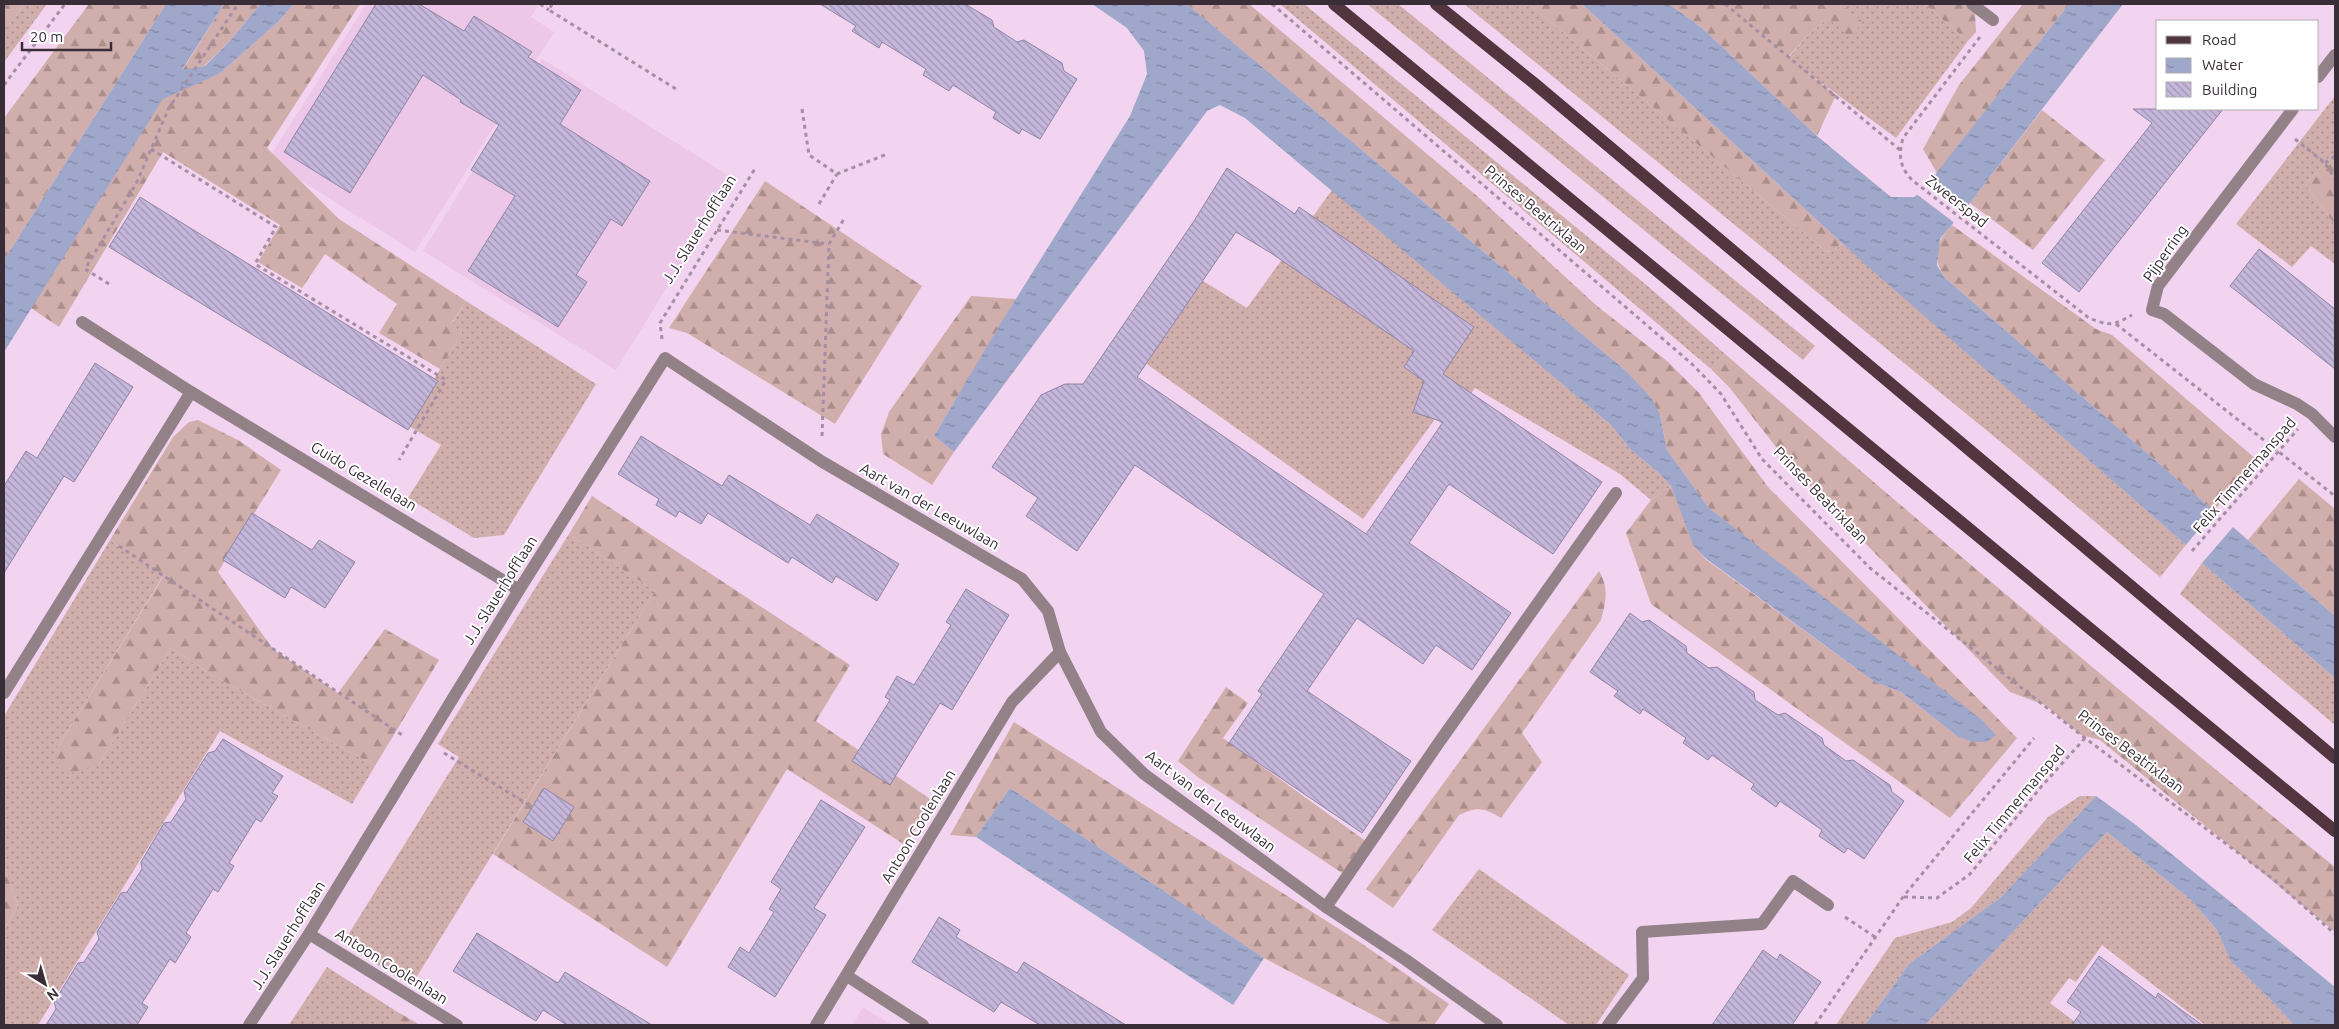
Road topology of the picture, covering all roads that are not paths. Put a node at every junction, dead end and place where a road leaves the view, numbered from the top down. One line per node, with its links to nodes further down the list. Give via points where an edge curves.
1 (1334, 4): 17 (main road, Prinses Beatrixlaan)
2 (1436, 4): 16 (main road)
3 (1972, 4): 4 (street)
4 (1993, 20)
5 (2335, 55): 6 (street)
6 (2319, 76)
7 (2292, 110): 11 (street, Pijperring, via 2158,286 2152,310 2164,314 2254,384 2312,414)
8 (82, 322): 10 (street, Guido Gezellelaan)
9 (665, 358): 13 (street, J.J. Slauerhofflaan); 14 (street, Aart van der Leeuwlaan, via 821,461 1022,579 1048,611)
10 (191, 392): 13 (street, Guido Gezellelaan); 15 (street)
11 (2335, 438)
12 (1616, 493): 19 (street)
13 (519, 590): 20 (street, J.J. Slauerhofflaan)
14 (1060, 652): 19 (street, Aart van der Leeuwlaan, via 1100,732 1144,774); 21 (street, Antoon Coolenlaan, via 1012,702)
15 (4, 693)
16 (2335, 758)
17 (2335, 831)
18 (1828, 905): 27 (street, via 1793,881 1762,924 1642,932 1643,978)
19 (1326, 907): 22 (street, Aart van der Leeuwlaan)
20 (310, 934): 23 (street, J.J. Slauerhofflaan); 24 (street, Antoon Coolenlaan)
21 (847, 976): 25 (street, Antoon Coolenlaan); 26 (street)
22 (1492, 1024)
23 (249, 1025)
24 (456, 1025)
25 (816, 1025)
26 (923, 1025)
27 (1608, 1025)

